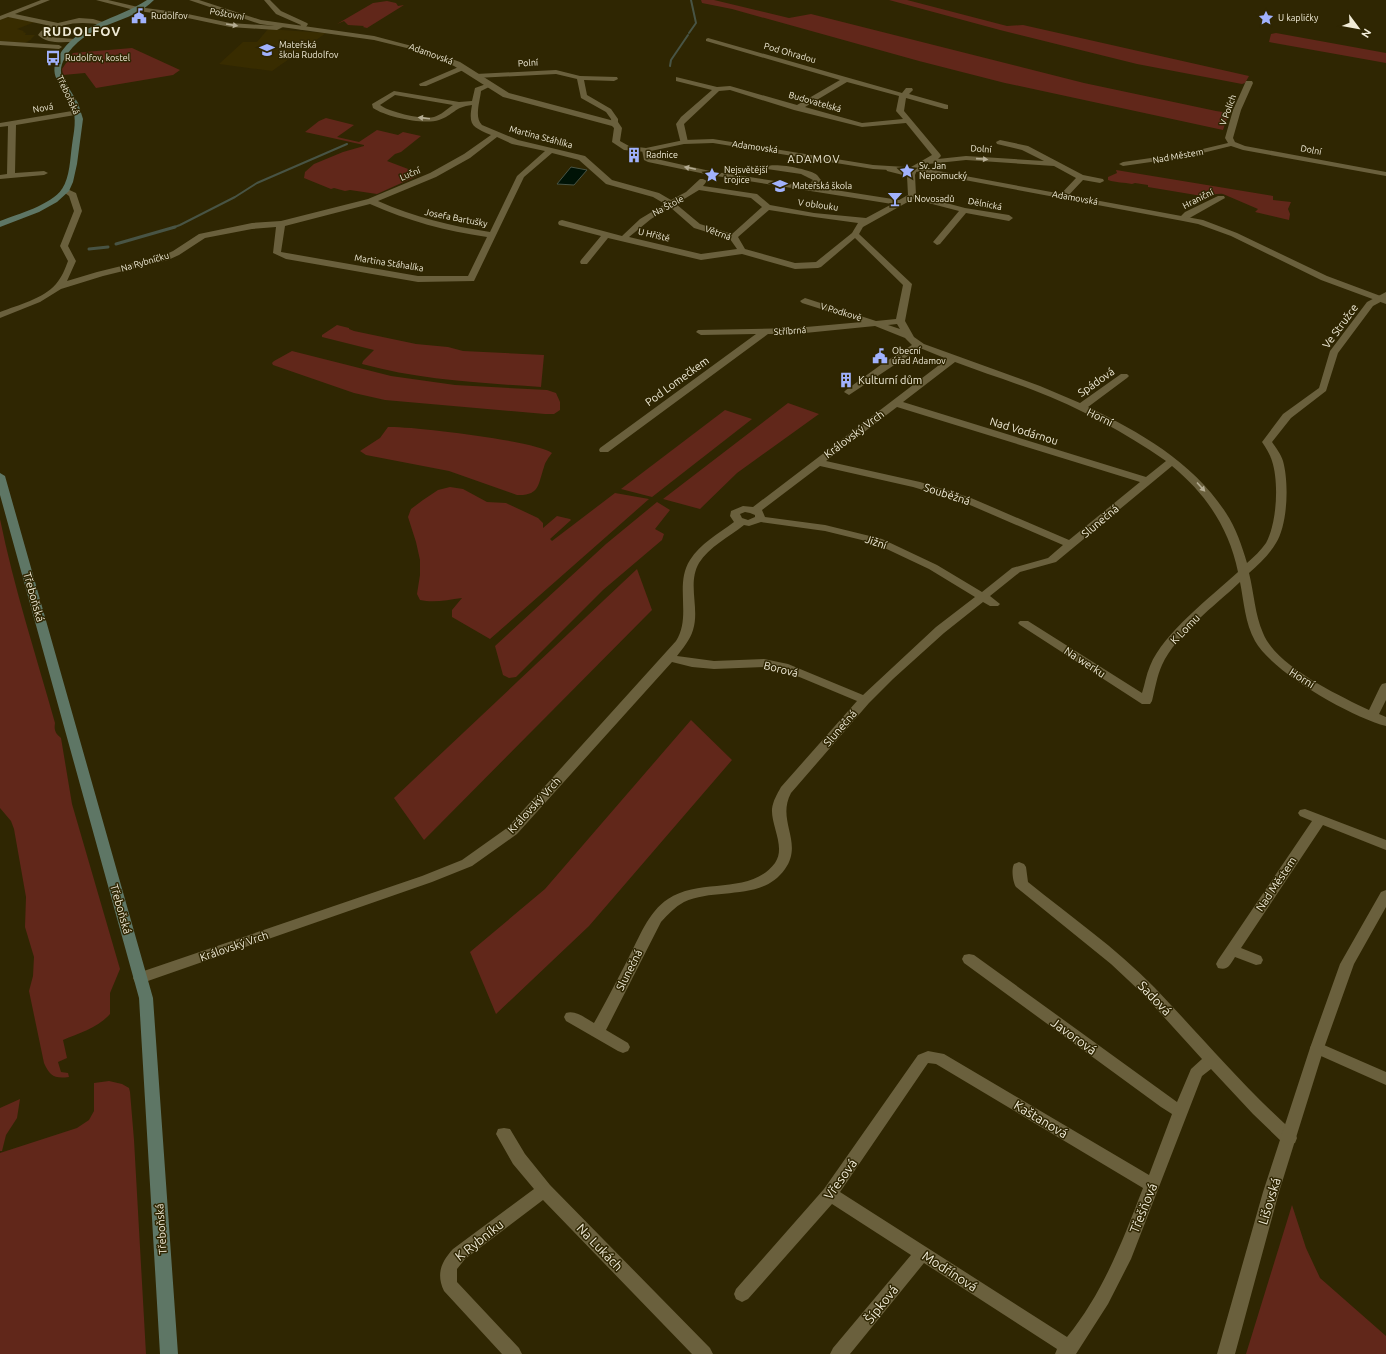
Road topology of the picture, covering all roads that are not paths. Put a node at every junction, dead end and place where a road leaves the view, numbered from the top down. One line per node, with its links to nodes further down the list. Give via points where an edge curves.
1 (47, 0): 7 (street)
2 (99, 0): 6 (street, Poštovní)
3 (151, 0): 6 (main road, Třeboňská)
4 (192, 0): 11 (street, Adamovská)
5 (267, 0): 12 (street, via 270,6 288,19 305,24)
6 (138, 9): 9 (main road, Třeboňská); 11 (street, Poštovní, one-way to 11, via 230,25)
7 (8, 15): 8 (street); 10 (street)
8 (0, 18)
9 (104, 23): 10 (street, via 78,19); 13 (main road, Třeboňská)
10 (58, 25): 13 (street, via 41,35 48,39)
11 (279, 27): 12 (street, Adamovská)
12 (302, 29): 19 (street, Adamovská, via 338,32 394,42 435,54)
13 (73, 40): 18 (main road, Třeboňská)
14 (708, 40): 17 (street, Pod Ohradou)
15 (738, 41): 17 (street)
16 (0, 43): 18 (street)
17 (729, 46): 24 (street, Pod Ohradou)
18 (68, 47): 34 (main road, Třeboňská, via 57,67 58,78)
19 (464, 68): 20 (street, Adamovská); 26 (street)
20 (476, 76): 21 (street, Polní, via 556,72); 27 (street, Adamovská)
21 (580, 78): 22 (street, Polní); 37 (street, via 584,96 613,114)
22 (614, 78)
23 (679, 79): 28 (street, Budovatelská)
24 (846, 79): 29 (street, Pod Ohradou); 33 (street)
25 (1249, 83): 42 (street, V Polích, via 1229,138)
26 (423, 84)
27 (489, 85): 30 (street, via 478,90); 37 (street, Adamovská, via 506,95 524,101)
28 (717, 89): 33 (street, Budovatelská, via 730,88); 40 (street, via 680,124)
29 (906, 93): 32 (street, Pod Ohradou); 35 (street, via 900,110)
30 (476, 103): 31 (street); 39 (street, via 475,123)
31 (459, 104): 31 (street, one-way to 31, via 438,118 429,119 383,111 376,106 394,93)
32 (945, 107)
33 (797, 108): 35 (street, Budovatelská, via 862,126)
34 (78, 112): 36 (street, Nová); 60 (main road, Třeboňská, via 71,175)
35 (908, 121): 46 (street, via 936,154 937,156)
36 (12, 123): 38 (street, Nová); 53 (street)
37 (615, 124): 43 (street, Adamovská, via 618,128 616,142 632,149)
38 (0, 125)
39 (495, 135): 44 (street, Martina Stáhlíka); 65 (street, Luční, via 467,156 432,175)
40 (684, 142): 43 (street, Adamovská); 49 (street, Adamovská, via 713,141)
41 (1000, 142): 47 (street, via 1025,148)
42 (1232, 144): 48 (street, Nad Městem, via 1186,155); 52 (street, Dolní)
43 (646, 150): 51 (street, one-way to 43, via 648,160)
44 (550, 151): 45 (street, Martina Stáhlíka); 77 (street, Martina Stáhalíka, via 521,176)
45 (582, 158): 67 (street, Větrná, via 610,182 656,195)
46 (929, 162): 47 (street, Dolní, one-way to 47, via 966,158); 49 (street, via 921,164)
47 (1056, 164): 55 (street)
48 (1123, 164)
49 (913, 172): 62 (street); 63 (street, Adamovská)
50 (44, 173): 53 (street)
51 (710, 173): 56 (street); 58 (street, Na Štole)
52 (1386, 174)
53 (11, 176): 54 (street)
54 (0, 177)
55 (1081, 177): 57 (street); 63 (street)
56 (759, 181): 59 (street); 59 (street, via 760,176 772,165 813,176 816,180); 61 (street)
57 (1100, 181)
58 (697, 187): 61 (street); 67 (street, Na Štole, via 680,201)
59 (811, 188): 66 (street)
60 (65, 190): 74 (main road, via 54,200); 84 (street, via 72,194 78,211 64,246)
61 (754, 196): 68 (street)
62 (912, 196): 66 (street); 69 (street, Dělnická)
63 (1063, 196): 71 (street, Adamovská)
64 (1221, 198): 71 (street, Hraniční)
65 (371, 201): 75 (street, Luční); 77 (street, Josefa Bartušky, via 431,225)
66 (901, 203): 72 (street)
67 (671, 204): 79 (street, Větrná, via 697,226); 80 (street, Na Štole, via 650,216)
68 (767, 207): 72 (street, V oblouku); 79 (street)
69 (964, 210): 70 (street, Dělnická); 81 (street)
70 (1009, 218)
71 (1183, 218): 87 (street, Adamovská, via 1220,229 1317,275)
72 (867, 221): 76 (street, via 860,225)
73 (562, 223): 78 (street, U Hřiště)
74 (0, 224)
75 (281, 224): 77 (street, Martina Stáhalíka, via 277,253 282,255 418,278 471,279); 85 (street, Na Rybníčku, via 252,226 202,236 165,258)
76 (855, 234): 82 (street, Větrná, via 818,265 795,266); 90 (street, via 908,284)
77 (492, 235)
78 (606, 235): 80 (street, U Hřiště); 83 (street)
79 (733, 237): 82 (street, Větrná)
80 (624, 238): 82 (street, U Hřiště, via 702,256)
81 (937, 242)
82 (742, 252)
83 (584, 262)
84 (77, 269): 85 (street, Na Rybníčku); 86 (street, Na Rybníčku)
85 (100, 274): 86 (street, Na Rybníčku)
86 (58, 287): 89 (street, Na Rybníčku, via 38,300)
87 (1384, 298): 108 (street, Ve Stružce, via 1370,304 1333,353 1323,389 1287,416 1267,442 1277,459 1282,491 1276,526 1273,538 1265,551)
88 (804, 301): 91 (street, V Podkově)
89 (0, 315)
90 (900, 321): 91 (street, Stříbrná); 94 (street, Horní)
91 (878, 324): 93 (street, Stříbrná); 94 (street, Stříbrná)
92 (701, 332): 93 (street, Stříbrná)
93 (765, 332): 101 (street, Pod Lomečkem)
94 (909, 336): 95 (street, Horní)
95 (920, 344): 96 (street, Horní); 98 (street)
96 (953, 359): 99 (street, Královský Vrch); 100 (street, Horní, via 1017,380)
97 (1124, 376): 100 (street, Spádová)
98 (849, 392)
99 (895, 403): 103 (street, Královský Vrch); 105 (street, Nad Vodárnou)
100 (1081, 407): 102 (street, Horní, via 1119,426)
101 (604, 450)
102 (1172, 461): 105 (street, Slunečná); 108 (street, Horní, one-way to 108, via 1198,484 1218,507 1241,555)
103 (818, 462): 106 (street, Královský Vrch); 107 (street, Souběžná, via 916,484 967,500)
104 (0, 476): 127 (main road, Třeboňská)
105 (1147, 482): 107 (street, Slunečná)
106 (757, 514): 109 (street, Jižní, via 878,541 933,567); 112 (street, Královský Vrch, via 743,509 737,512 735,518 741,522 698,558 689,581 689,623 684,638)
107 (1071, 545): 109 (street, Slunečná, via 1052,560 1016,570)
108 (1244, 571): 115 (street, K Lomu, via 1180,632 1166,649 1156,666); 116 (street, Horní, via 1255,630 1266,649 1283,666 1306,682)
109 (982, 596): 110 (street); 114 (street, Slunečná, via 940,630)
110 (994, 604)
111 (1024, 623): 115 (street, Na werku)
112 (669, 658): 114 (street, Borová, via 714,665 764,663 788,668); 127 (street, Královský Vrch, via 512,831 467,863)
113 (1386, 687): 116 (street)
114 (865, 700): 129 (street, Slunečná, via 786,790 779,812 787,844 786,855 781,865 771,876 759,883 741,889 694,894 680,898 665,908 656,919)
115 (1146, 701)
116 (1372, 716): 117 (street, Horní)
117 (1386, 722)
118 (1305, 813): 119 (street)
119 (1320, 819): 120 (street); 123 (street, Nad Městem)
120 (1386, 845)
121 (1019, 867): 133 (street, Sadová, via 1021,884 1116,960 1148,990)
122 (1386, 894): 131 (street, Lišovská, via 1347,964)
123 (1232, 950): 125 (street); 126 (street, Nad Městem)
124 (969, 960): 135 (street, Javorová, via 1166,1103)
125 (1256, 960)
126 (1223, 964)
127 (140, 978): 144 (main road, Třeboňská, via 146,998)
128 (571, 1017): 129 (street)
129 (597, 1032): 130 (street)
130 (623, 1047)
131 (1317, 1048): 134 (street); 137 (street, Lišovská)
132 (928, 1057): 138 (street, Kaštanová, via 939,1058); 140 (street, Vřesová, via 923,1059)
133 (1212, 1059): 135 (street, Třešňová, via 1196,1073); 137 (street, Sadová, via 1258,1110)
134 (1386, 1079)
135 (1181, 1111): 138 (street, Třešňová)
136 (504, 1134): 139 (street, Na Lukách, via 519,1159)
137 (1289, 1138): 148 (street, Lišovská, via 1271,1192)
138 (1152, 1185): 143 (street, Třešňová, via 1123,1260 1103,1299)
139 (544, 1190): 145 (street, K Rybníku, via 459,1254 448,1268 450,1286); 146 (street, Na Lukách)
140 (830, 1194): 141 (street, Modřínová); 142 (street, Vřesová)
141 (922, 1253): 143 (street, Modřínová); 147 (street, Šípková)
142 (742, 1294)
143 (1067, 1351)
144 (169, 1354)
145 (513, 1354)
146 (704, 1354)
147 (840, 1354)
148 (1226, 1354)

